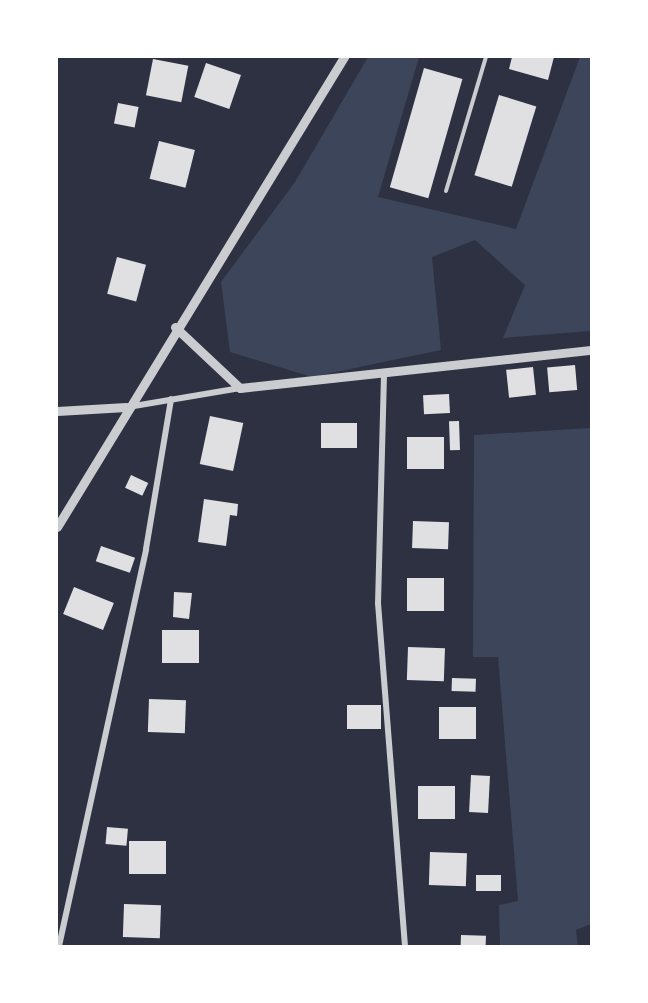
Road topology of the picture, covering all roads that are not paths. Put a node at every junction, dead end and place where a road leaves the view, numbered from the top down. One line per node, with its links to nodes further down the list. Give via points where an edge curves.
1 (344, 57): 4 (street)
2 (486, 57): 3 (lane)
3 (446, 191)
4 (175, 327): 7 (street); 9 (street)
5 (591, 350): 6 (street)
6 (384, 375): 7 (street); 13 (street, via 378,603)
7 (240, 388): 8 (street)
8 (171, 399): 9 (street); 12 (street, via 146,549)
9 (126, 407): 10 (street); 11 (street)
10 (57, 411)
11 (57, 526)
12 (59, 946)
13 (405, 946)

